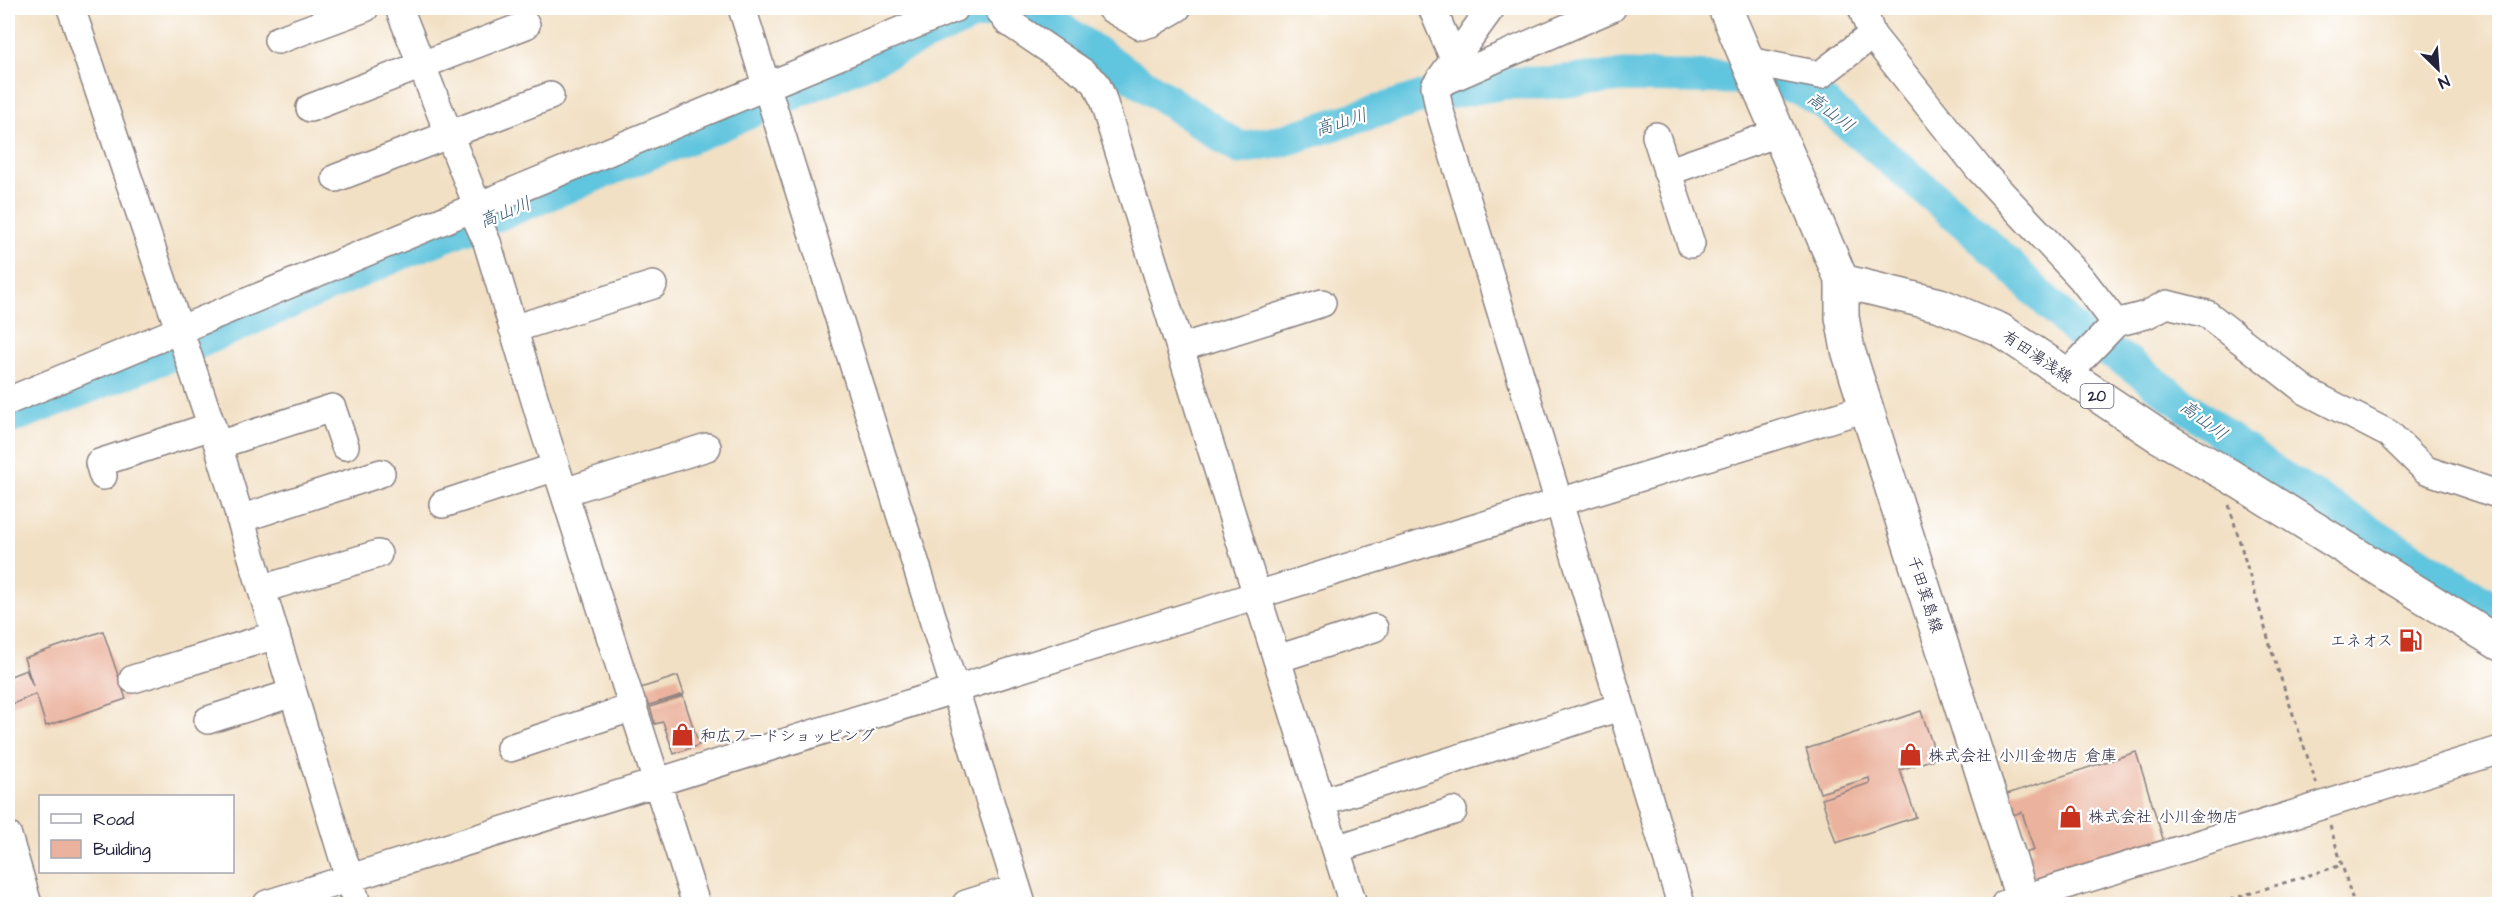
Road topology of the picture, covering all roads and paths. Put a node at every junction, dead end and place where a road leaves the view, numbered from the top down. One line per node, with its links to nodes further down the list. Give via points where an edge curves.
1 (71, 8): 34 (street)
2 (366, 8): 16 (street)
3 (399, 8): 17 (street)
4 (742, 8): 20 (street)
5 (955, 8): 20 (street)
6 (1110, 8): 7 (street, via 1141,26)
7 (1177, 8)
8 (1432, 8): 18 (street)
9 (1491, 8): 18 (street)
10 (1612, 8): 18 (street)
11 (1725, 8): 19 (main road)
12 (1862, 8): 15 (street)
13 (1014, 14): 36 (street, via 1096,83)
14 (526, 25): 17 (street)
15 (1872, 34): 19 (street, via 1820,75); 35 (street, via 1978,169 2081,279)
16 (278, 40)
17 (422, 65): 22 (street); 24 (street)
18 (1457, 67): 48 (street, via 1435,86 1439,108)
19 (1754, 75): 23 (main road)
20 (767, 85): 28 (street); 59 (street)
21 (550, 96): 24 (street)
22 (310, 108)
23 (1778, 133): 26 (street); 30 (main road)
24 (448, 135): 27 (street); 28 (street)
25 (1656, 136): 26 (street)
26 (1667, 171): 29 (street)
27 (336, 178)
28 (474, 206): 33 (street); 34 (street)
29 (1691, 244)
30 (1842, 281): 37 (main road, 有田湯浅線 / 20, via 1971,316 2030,349); 39 (main road, 千田箕島線, via 1844,332)
31 (653, 285): 33 (street)
32 (1322, 303): 36 (street)
33 (513, 329): 46 (street)
34 (181, 331): 38 (street); 40 (street)
35 (2103, 336): 37 (street); 47 (street, via 2167,304 2206,314 2306,391 2389,434 2426,470)
36 (1179, 348): 53 (street)
37 (2066, 375): 45 (main road, 有田湯浅線 / 20, via 2157,435)
38 (8, 401)
39 (1866, 408): 48 (street); 76 (main road, 千田箕島線)
40 (215, 436): 41 (street, via 332,408); 44 (street, via 99,463); 50 (street)
41 (345, 446)
42 (707, 447): 46 (street)
43 (381, 473): 50 (street)
44 (103, 476)
45 (2230, 476): 56 (main road, 有田湯浅線 / 20); 68 (path, via 2226,495 2273,655)
46 (560, 479): 49 (street); 61 (street)
47 (2499, 495)
48 (1558, 503): 53 (street); 62 (street)
49 (443, 504)
50 (240, 519): 52 (street)
51 (378, 554): 52 (street)
52 (262, 589): 55 (street)
53 (1257, 595): 57 (street); 59 (street)
54 (1374, 628): 57 (street)
55 (276, 634): 58 (street); 60 (street)
56 (2499, 644)
57 (1277, 659): 67 (street)
58 (133, 679)
59 (956, 691): 66 (street); 74 (street)
60 (293, 693): 63 (street); 73 (street)
61 (634, 707): 64 (street); 66 (street)
62 (1620, 707): 67 (street); 82 (street)
63 (208, 720)
64 (510, 747)
65 (2499, 750): 68 (street)
66 (659, 783): 73 (street); 79 (street)
67 (1321, 802): 71 (street)
68 (2323, 804): 72 (path); 76 (street)
69 (1453, 811): 71 (street)
70 (8, 836): 77 (street)
71 (1336, 849): 81 (street)
72 (2342, 865): 75 (path); 83 (path)
73 (353, 892): 78 (street)
74 (1019, 896): 80 (street)
75 (2222, 902)
76 (2017, 903)
77 (28, 904)
78 (267, 904)
79 (696, 904)
80 (966, 904)
81 (1353, 904)
82 (1681, 904)
83 (2354, 904)

